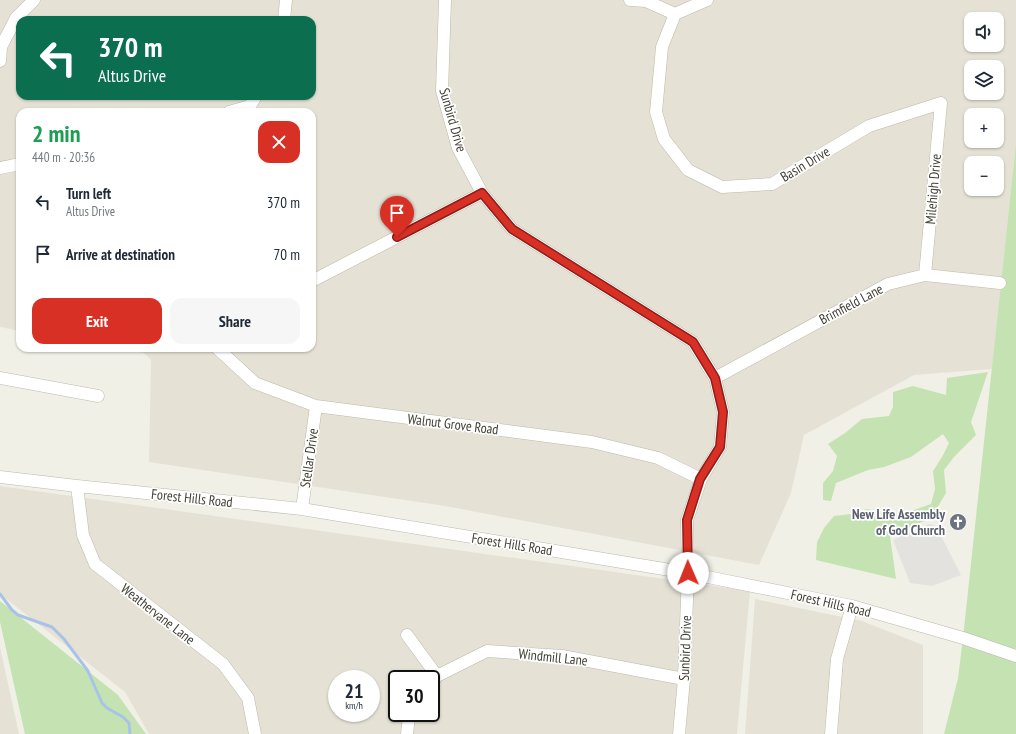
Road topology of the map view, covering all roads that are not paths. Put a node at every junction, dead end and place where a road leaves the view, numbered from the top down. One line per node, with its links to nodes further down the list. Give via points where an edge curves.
1 (34, 0): 7 (street)
2 (286, 0): 8 (street)
3 (445, 0): 16 (street, Sunbird Drive, via 442,91 458,148)
4 (630, 0): 6 (street, via 646,1)
5 (707, 0): 6 (street)
6 (674, 14): 12 (street, Basin Drive, via 662,47 656,112 664,138 688,170 722,187 772,184 869,126)
7 (18, 16)
8 (284, 16)
9 (16, 18): 10 (street, via 1,48)
10 (0, 61)
11 (254, 100): 13 (street, via 250,106)
12 (941, 103): 17 (street, Milehigh Drive)
13 (243, 108)
14 (16, 165): 15 (street)
15 (0, 168)
16 (482, 193): 18 (street); 22 (street, Sunbird Drive, via 512,229 693,342)
17 (925, 275): 19 (street, Brimfield Lane); 22 (street, Brimfield Lane, via 888,284)
18 (316, 279)
19 (1000, 283)
20 (222, 352): 24 (street, Walnut Grove Road, via 255,383)
21 (0, 378): 23 (street)
22 (715, 378): 26 (street, Sunbird Drive, via 723,412 720,447)
23 (98, 396)
24 (316, 406): 26 (street, Walnut Grove Road, via 592,442 658,458); 28 (street, Stellar Drive)
25 (0, 477): 27 (street, Forest Hills Road)
26 (700, 479): 29 (street, Sunbird Drive, via 687,520)
27 (77, 486): 28 (street, Forest Hills Road); 37 (street, Weathervane Lane, via 83,535 95,564 223,664 248,698)
28 (302, 509): 29 (street, Forest Hills Road)
29 (688, 573): 30 (street, Forest Hills Road); 35 (street, Sunbird Drive)
30 (852, 606): 32 (street, Forest Hills Road); 40 (street, via 837,659)
31 (407, 635): 33 (street)
32 (1016, 656)
33 (428, 670)
34 (440, 677): 35 (street, Windmill Lane, via 487,651 562,656)
35 (684, 679): 39 (street, Sunbird Drive)
36 (408, 722): 38 (street)
37 (255, 734)
38 (407, 734)
39 (679, 734)
40 (831, 734)

